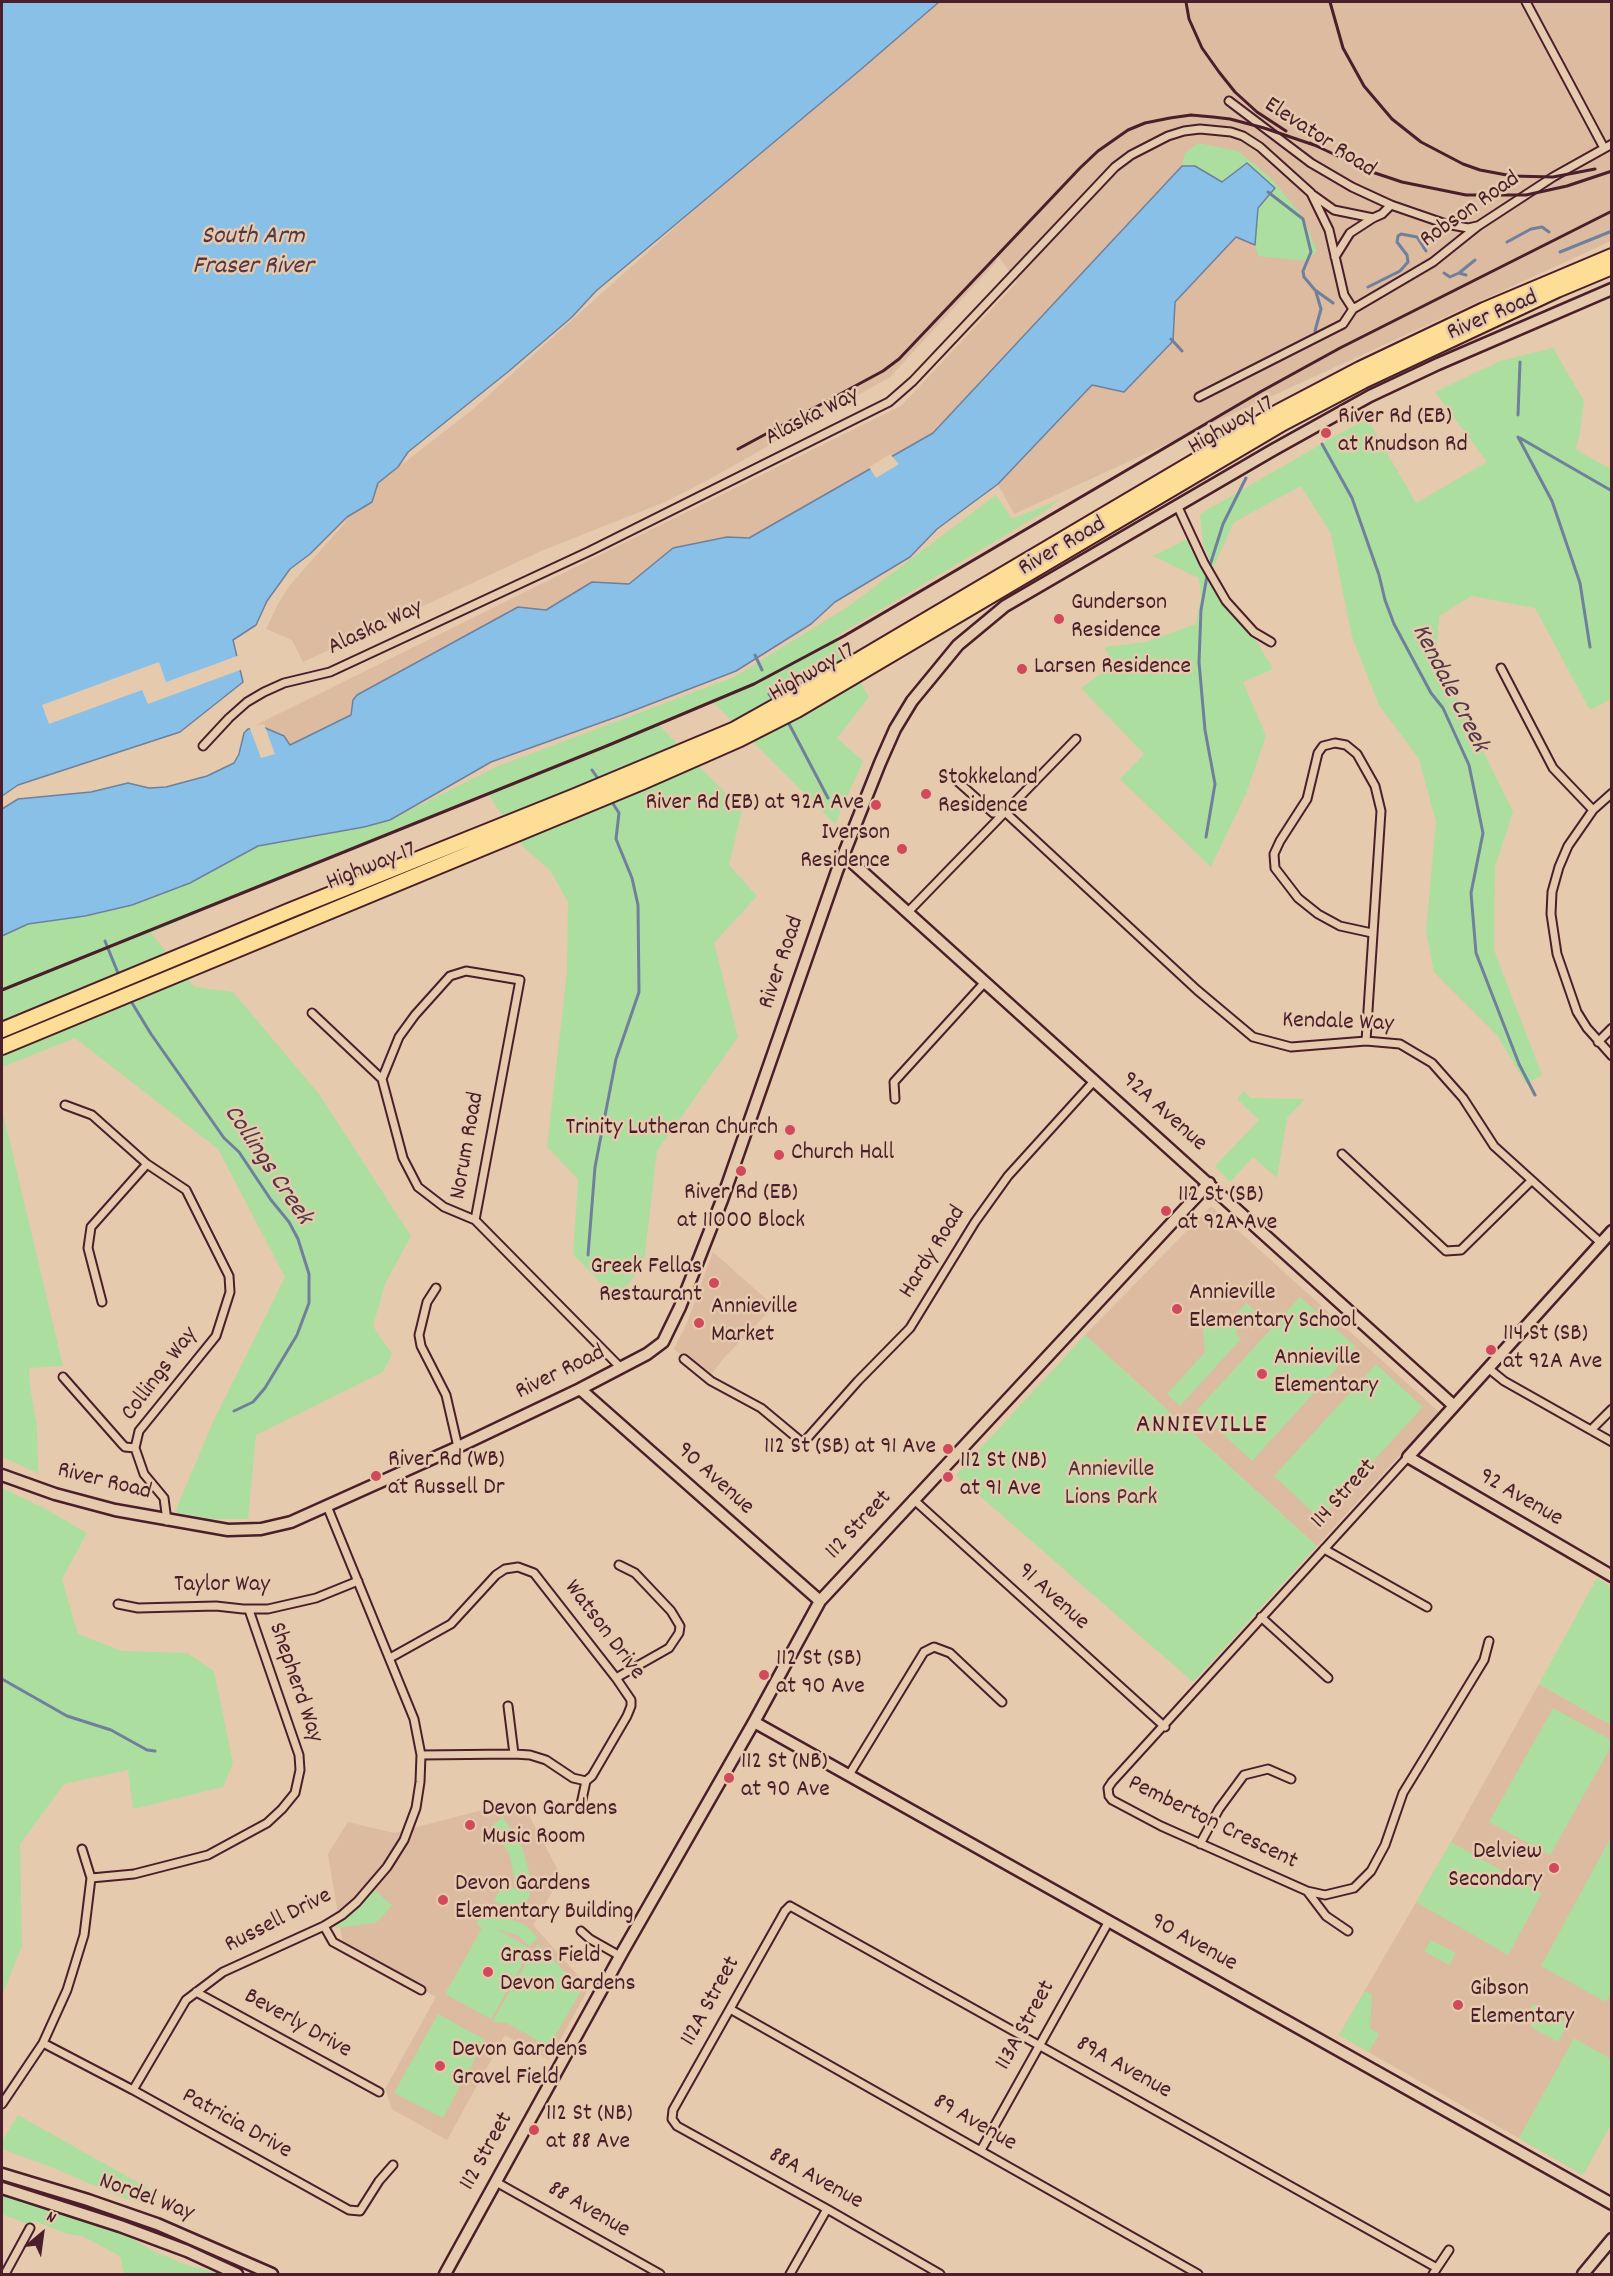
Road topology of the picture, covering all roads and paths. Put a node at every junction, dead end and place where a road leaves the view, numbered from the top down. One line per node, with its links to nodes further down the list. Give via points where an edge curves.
1 (1526, 2): 4 (street)
2 (1229, 102): 6 (street, Elevator Road, via 1311,163)
3 (1611, 144): 4 (street, Robson Road)
4 (1604, 148): 8 (street, Robson Road)
5 (1311, 193): 7 (street, Elevator Road, via 1335,210); 10 (street, Alaska Way, via 1329,230); 20 (street, Alaska Way, via 1260,147 1232,132 1184,131 1150,144 1115,166 889,402 590,550 330,672 264,692 247,702)
6 (1391, 205): 7 (street, Elevator Road); 8 (street, Elevator Road, via 1458,227)
7 (1372, 218): 10 (street, Elevator Road, via 1350,233)
8 (1478, 226): 13 (street, Robson Road, via 1433,262)
9 (1611, 256): 18 (highway, Highway 17, via 1474,315 1278,412)
10 (1335, 257): 13 (street, via 1344,295)
11 (1611, 267): 18 (highway, Highway 17, via 1363,381 1283,423)
12 (1611, 289): 15 (street, River Road, via 1370,396)
13 (1353, 309): 14 (street, Robson Road, via 1343,324)
14 (1199, 398)
15 (1177, 505): 16 (street, via 1226,601 1254,632); 26 (street, River Road, via 1005,606 958,645 912,701 896,729)
16 (1271, 642)
17 (1501, 668): 24 (street, via 1552,768)
18 (793, 705): 23 (highway, Highway 17)
19 (1076, 739): 25 (street)
20 (203, 746)
21 (956, 780): 25 (street, Kendale Way, via 993,813)
22 (1611, 793): 24 (street)
23 (577, 802): 32 (highway, Highway 17); 35 (highway, Highway 17)
24 (1593, 810): 34 (street, via 1558,867 1551,914 1566,984 1577,1012)
25 (1005, 812): 27 (street); 33 (street, Kendale Way, via 1253,1038 1291,1047)
26 (844, 855): 27 (street, 92A Avenue); 51 (street, River Road, via 722,1200 675,1320 663,1342)
27 (908, 912): 29 (street, 92A Avenue)
28 (1372, 933): 28 (street, via 1340,926 1318,914 1286,885 1275,868 1274,854 1307,799 1318,753 1335,743 1346,745 1357,754 1375,786 1381,811); 33 (street)
29 (985, 982): 38 (street, 92A Avenue); 39 (street, via 894,1082)
30 (312, 1013): 37 (street)
31 (1611, 1028): 34 (street)
32 (2, 1030)
33 (1366, 1041): 43 (street, Kendale Way, via 1400,1044 1432,1063 1463,1098 1494,1146)
34 (1598, 1042): 36 (street)
35 (2, 1047)
36 (1611, 1056)
37 (382, 1079): 45 (street, via 403,1158 418,1187 444,1207); 45 (street, Norum Road, via 399,1037 450,976 466,971 520,980)
38 (1095, 1080): 44 (street, 92A Avenue); 50 (street, Hardy Road, via 1008,1176 910,1328 803,1443 761,1408 711,1381)
39 (895, 1099)
40 (65, 1105): 42 (street, Collings Way, via 92,1115)
41 (1342, 1154): 43 (street, via 1446,1251 1461,1250)
42 (147, 1164): 49 (street, via 91,1227 88,1248); 60 (street, Collings Way, via 186,1190 229,1276 230,1292 216,1336 149,1416 139,1431)
43 (1531, 1181): 47 (street, Kendale Way)
44 (1209, 1183): 55 (street, 92A Avenue); 63 (street, 112 Street)
45 (475, 1220): 51 (street, Norum Road)
46 (1611, 1231): 47 (street, 114 Street)
47 (1601, 1243): 52 (street, 114 Street)
48 (436, 1288): 59 (street, via 427,1302 419,1335 446,1395)
49 (102, 1302)
50 (684, 1359)
51 (621, 1368): 54 (street, River Road)
52 (1488, 1368): 55 (street, 114 Street); 57 (street)
53 (63, 1377): 60 (street, via 125,1447)
54 (580, 1389): 59 (street, River Road); 70 (street, 90 Avenue)
55 (1453, 1405): 61 (street, 114 Street)
56 (1611, 1409): 57 (street)
57 (1592, 1430): 58 (street)
58 (1611, 1442)
59 (458, 1447): 64 (street, River Road)
60 (135, 1448): 65 (street, Collings Way, via 144,1474 164,1498)
61 (1408, 1457): 66 (street, 114 Street); 68 (street, 92 Avenue)
62 (2, 1475): 65 (street, River Road, via 65,1497)
63 (913, 1499): 70 (street, 112 Street); 82 (street, 91 Avenue)
64 (327, 1506): 65 (street, River Road, via 291,1522 261,1529 228,1530); 69 (street, Russell Drive)
65 (167, 1521)
66 (1324, 1549): 72 (street); 74 (street, 114 Street)
67 (619, 1566): 77 (street, via 635,1573 680,1626 669,1648)
68 (1611, 1576)
69 (358, 1581): 73 (street, Taylor Way, via 310,1600); 76 (street, Russell Drive)
70 (820, 1601): 81 (street, 112 Street)
71 (118, 1604): 73 (street, Taylor Way, via 138,1608 216,1606)
72 (1427, 1607)
73 (249, 1610): 92 (street, Shepherd Way, via 299,1755 295,1793 267,1823 208,1855 134,1874)
74 (1262, 1617): 78 (street); 82 (street, 114 Street)
75 (1489, 1641): 93 (street, Pemberton Crescent, via 1484,1660 1403,1793 1385,1845 1371,1871 1354,1888 1325,1895)
76 (390, 1658): 77 (street, Watson Drive, via 451,1624 496,1575 518,1567 534,1574); 84 (street, Russell Drive, via 411,1709)
77 (616, 1678): 87 (street, Watson Drive, via 629,1694 632,1706)
78 (1328, 1678)
79 (1002, 1702): 85 (street, via 950,1653 934,1647 924,1652)
80 (508, 1706): 83 (street)
81 (754, 1722): 85 (street, 90 Avenue); 99 (street, 112 Street)
82 (1165, 1726): 88 (street, 114 Street)
83 (514, 1754): 84 (street); 87 (street, via 530,1755)
84 (421, 1755): 96 (street, Russell Drive, via 416,1808 404,1840 357,1902)
85 (849, 1775): 95 (street, 90 Avenue)
86 (1291, 1779): 90 (street, via 1268,1769 1244,1775)
87 (586, 1781): 89 (street)
88 (1108, 1788): 90 (street, Pemberton Crescent, via 1112,1800)
89 (581, 1804)
90 (1200, 1844): 93 (street, Pemberton Crescent)
91 (82, 1849): 92 (street)
92 (91, 1878): 103 (street, via 84,1935 67,1990)
93 (1307, 1891): 97 (street, Pemberton Crescent, via 1326,1916)
94 (790, 1906): 102 (street, 112A Street); 104 (street, 89A Avenue)
95 (1109, 1921): 104 (street, 113A Street); 114 (street, 90 Avenue)
96 (324, 1926): 100 (street, via 333,1942); 101 (street, Russell Drive, via 224,1972)
97 (1348, 1930)
98 (581, 1931): 99 (street)
99 (620, 1956): 112 (street, 112 Street)
100 (420, 1989)
101 (196, 1992): 105 (street, Russell Drive, via 186,2000); 106 (street, Beverly Drive)
102 (730, 2009): 108 (street, 112A Street, via 673,2110); 109 (street, 89 Avenue)
103 (43, 2043): 105 (street, Patricia Drive); 107 (street)
104 (1038, 2044): 109 (street, 113A Street); 119 (street, 89A Avenue)
105 (133, 2090): 110 (street, Patricia Drive, via 349,2210 360,2211)
106 (379, 2092)
107 (2, 2104)
108 (672, 2119): 115 (street, 88A Avenue, via 677,2126)
109 (981, 2150): 127 (street, 89 Avenue)
110 (393, 2165)
111 (2, 2174): 122 (street, Nordel Way, via 136,2216)
112 (496, 2182): 123 (street, 112 Street); 124 (street, 88 Avenue)
113 (2, 2188): 121 (street, Nordel Way, via 120,2226)
114 (1611, 2204)
115 (827, 2209): 125 (street); 126 (street, 88A Avenue)
116 (30, 2228): 120 (street)
117 (1611, 2239): 128 (street)
118 (1449, 2250): 119 (street)
119 (1435, 2271)
120 (5, 2274)
121 (237, 2274)
122 (272, 2274)
123 (445, 2274)
124 (660, 2274)
125 (790, 2274)
126 (940, 2274)
127 (1198, 2274)
128 (1583, 2274)

